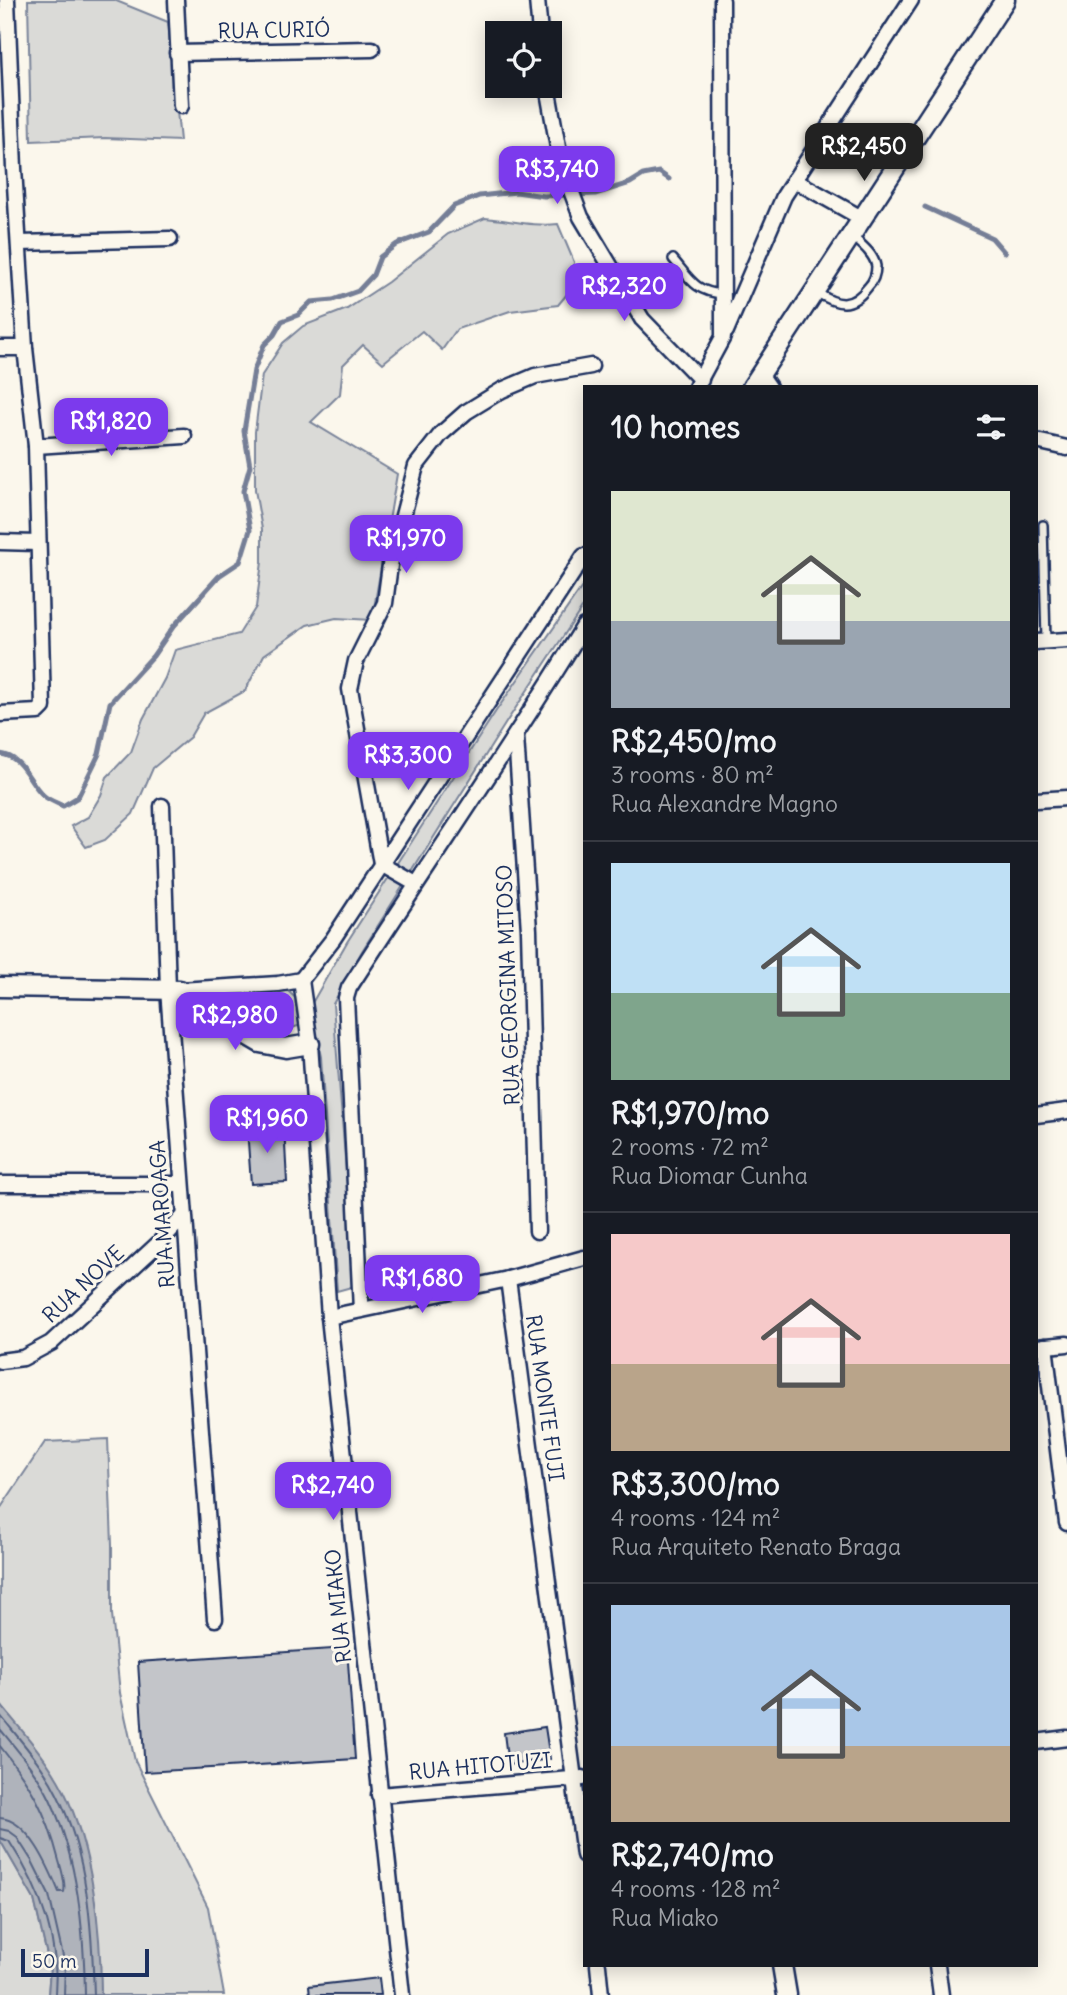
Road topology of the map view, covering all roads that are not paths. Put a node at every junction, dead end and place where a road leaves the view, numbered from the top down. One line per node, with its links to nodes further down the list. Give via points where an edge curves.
1 (7, 0): 12 (street)
2 (176, 0): 9 (street)
3 (537, 0): 7 (street)
4 (722, 0): 20 (street)
5 (911, 0): 13 (street)
6 (1005, 0): 14 (street)
7 (539, 21)
8 (372, 49): 9 (street, RUA CURIÓ)
9 (177, 53): 11 (street)
10 (549, 98): 26 (street, via 561,164 589,233 642,319)
11 (181, 106)
12 (7, 169): 17 (street)
13 (794, 180): 14 (street); 21 (street)
14 (863, 219): 15 (street)
15 (852, 236): 19 (street); 19 (lane, via 871,255 876,266 873,281 850,303 832,302)
16 (170, 239): 17 (street)
17 (20, 243): 23 (street)
18 (673, 259): 20 (lane, via 695,286)
19 (815, 292): 25 (street)
20 (723, 294): 21 (street)
21 (723, 337): 26 (street)
22 (0, 348): 23 (street)
23 (25, 348): 29 (street)
24 (591, 366): 43 (street, via 535,376 502,390 441,434 416,466 390,565 385,603 356,661 350,689)
25 (760, 383)
26 (698, 384)
27 (184, 436): 29 (street)
28 (1038, 441): 30 (street)
29 (36, 446): 33 (street)
30 (1067, 448)
31 (1043, 525): 37 (lane)
32 (0, 542): 33 (street)
33 (37, 543): 38 (street, via 43,710)
34 (583, 558): 43 (street)
35 (583, 628): 39 (street)
36 (1067, 640): 37 (street)
37 (1041, 641)
38 (0, 714)
39 (516, 737): 44 (street); 54 (street, RUA GEORGINA MITOSO, via 529,930)
40 (1067, 798): 41 (street)
41 (1038, 800)
42 (162, 806): 47 (street, RUA MAROAGA)
43 (382, 864): 44 (street); 45 (street)
44 (416, 884): 57 (street, via 346,998)
45 (301, 980): 47 (street); 48 (street, RUA MIAKO)
46 (0, 987): 47 (street)
47 (174, 989): 48 (street, via 260,1043 286,1048); 52 (street, RUA MAROAGA)
48 (310, 1044): 58 (street, RUA MIAKO)
49 (1067, 1111): 50 (street)
50 (1038, 1115)
51 (0, 1184): 52 (street)
52 (181, 1184): 53 (street, RUA MAROAGA)
53 (183, 1217): 61 (street, RUA NOVE, via 51,1343 23,1358); 63 (street, RUA MAROAGA)
54 (537, 1231)
55 (583, 1258): 56 (street)
56 (508, 1279): 57 (street); 66 (street, RUA MONTE FUJI)
57 (361, 1310): 58 (street)
58 (329, 1317): 67 (street, RUA MIAKO)
59 (1067, 1344): 60 (street)
60 (1040, 1347): 62 (street)
61 (0, 1361)
62 (1067, 1523)
63 (215, 1619)
64 (1067, 1738): 65 (street)
65 (1038, 1742)
66 (580, 1779): 67 (street, RUA HITOTUZI); 68 (street, RUA MONTE FUJI)
67 (379, 1795): 72 (street, RUA MIAKO)
68 (583, 1836)
69 (598, 1967): 73 (street)
70 (782, 1967): 74 (street)
71 (937, 1967): 75 (street)
72 (401, 1995)
73 (601, 1995)
74 (787, 1995)
75 (941, 1995)

